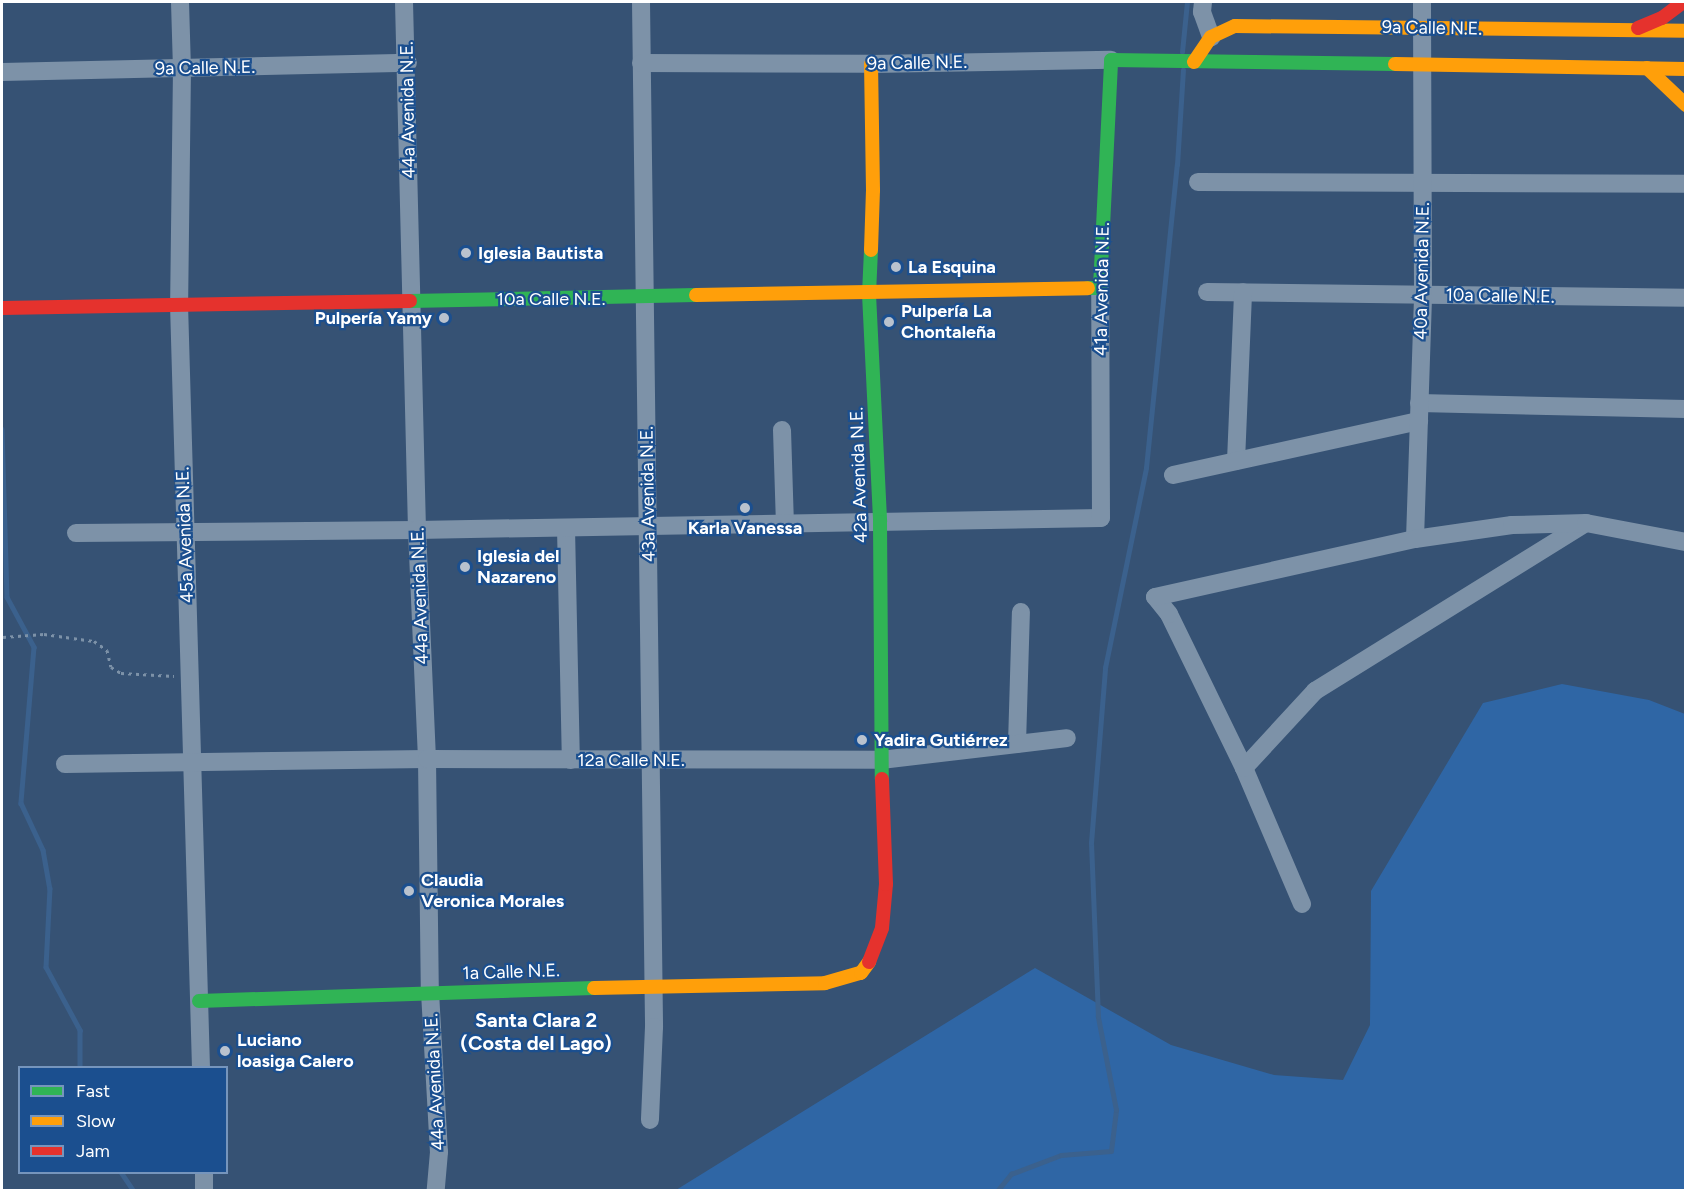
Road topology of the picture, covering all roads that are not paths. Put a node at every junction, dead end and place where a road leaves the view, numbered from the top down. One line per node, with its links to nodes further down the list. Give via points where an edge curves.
1 (180, 2): 17 (street, 45a Avenida N.E.)
2 (404, 2): 13 (street, 44a Avenida N.E.)
3 (641, 2): 14 (street, 43a Avenida N.E.)
4 (1203, 2): 10 (street, via 1202,12)
5 (1422, 2): 7 (street, 40a Avenida N.E.)
6 (1683, 2): 8 (street, via 1662,18)
7 (1422, 28): 8 (street, 9a Calle N.E.); 10 (street, 9a Calle N.E., via 1235,26); 16 (street, 40a Avenida N.E.)
8 (1632, 31): 9 (street, 9a Calle N.E.)
9 (1686, 31)
10 (1211, 38): 12 (street)
11 (1111, 60): 12 (street, 9a Calle N.E.); 15 (street, 9a Calle N.E.); 25 (street, 41a Avenida N.E.)
12 (1192, 62): 16 (street, 9a Calle N.E.)
13 (408, 63): 17 (street, 9a Calle N.E.); 32 (street, 44a Avenida N.E.)
14 (641, 63): 15 (street, 9a Calle N.E.); 30 (street, 43a Avenida N.E.)
15 (871, 64): 28 (street, 42a Avenida N.E., via 873,190)
16 (1423, 65): 18 (street, 9a Calle N.E.); 23 (street, 40a Avenida N.E.)
17 (182, 68): 20 (street, 9a Calle N.E.); 33 (street, 45a Avenida N.E.)
18 (1647, 68): 19 (street, 9a Calle N.E.); 21 (street)
19 (1686, 69)
20 (2, 72)
21 (1686, 105)
22 (1198, 182): 23 (street)
23 (1423, 182): 24 (street); 29 (street, 40a Avenida N.E.)
24 (1686, 184)
25 (1100, 288): 28 (street, 10a Calle N.E.); 40 (street, 41a Avenida N.E., via 1101,518)
26 (1207, 292): 27 (street, 10a Calle N.E.)
27 (1243, 292): 29 (street, 10a Calle N.E.); 38 (street)
28 (869, 294): 30 (street, 10a Calle N.E.); 40 (street, 42a Avenida N.E.)
29 (1423, 295): 31 (street, 10a Calle N.E.); 36 (street, 40a Avenida N.E.)
30 (645, 298): 32 (street, 10a Calle N.E.); 43 (street, 43a Avenida N.E.)
31 (1686, 298)
32 (412, 300): 33 (street, 10a Calle N.E.); 45 (street, 44a Avenida N.E.)
33 (179, 304): 34 (street, 10a Calle N.E.); 46 (street, 45a Avenida N.E.)
34 (2, 308)
35 (1686, 409): 36 (street)
36 (1419, 412): 38 (street); 48 (street, 40a Avenida N.E.)
37 (782, 430): 42 (street)
38 (1236, 461): 39 (street)
39 (1173, 475)
40 (880, 522): 42 (street); 56 (street, 42a Avenida N.E.)
41 (1586, 523): 48 (street, via 1512,525); 49 (street); 59 (street, via 1315,691)
42 (785, 524): 43 (street)
43 (649, 526): 44 (street); 55 (street, 43a Avenida N.E.)
44 (566, 528): 45 (street); 54 (street)
45 (417, 530): 46 (street); 53 (street, 44a Avenida N.E.)
46 (185, 532): 47 (street); 58 (street, 45a Avenida N.E.)
47 (76, 533)
48 (1415, 539): 59 (street, via 1155,597 1169,614)
49 (1686, 542)
50 (1021, 612): 52 (street)
51 (1067, 738): 52 (street, 12a Calle N.E.)
52 (1017, 744): 56 (street, 12a Calle N.E.)
53 (427, 759): 54 (street, 12a Calle N.E.); 58 (street, 12a Calle N.E.); 63 (street, 44a Avenida N.E.)
54 (571, 760): 55 (street, 12a Calle N.E.)
55 (651, 760): 56 (street, 12a Calle N.E.); 62 (street, 43a Avenida N.E.)
56 (881, 760): 61 (street, 42a Avenida N.E., via 886,884 882,928 872,958 861,973)
57 (65, 764): 58 (street, 12a Calle N.E.)
58 (194, 764): 64 (street, 45a Avenida N.E.)
59 (1244, 768): 60 (street)
60 (1302, 904)
61 (825, 983): 62 (street, 1a Calle N.E.)
62 (651, 986): 63 (street, 1a Calle N.E.); 66 (street, 43a Avenida N.E., via 654,1027)
63 (430, 992): 64 (street, 1a Calle N.E.); 69 (street, 44a Avenida N.E., via 439,1152)
64 (199, 1001): 65 (street, 45a Avenida N.E.)
65 (201, 1066)
66 (650, 1120)
67 (204, 1174): 68 (street)
68 (204, 1191)
69 (436, 1191)

